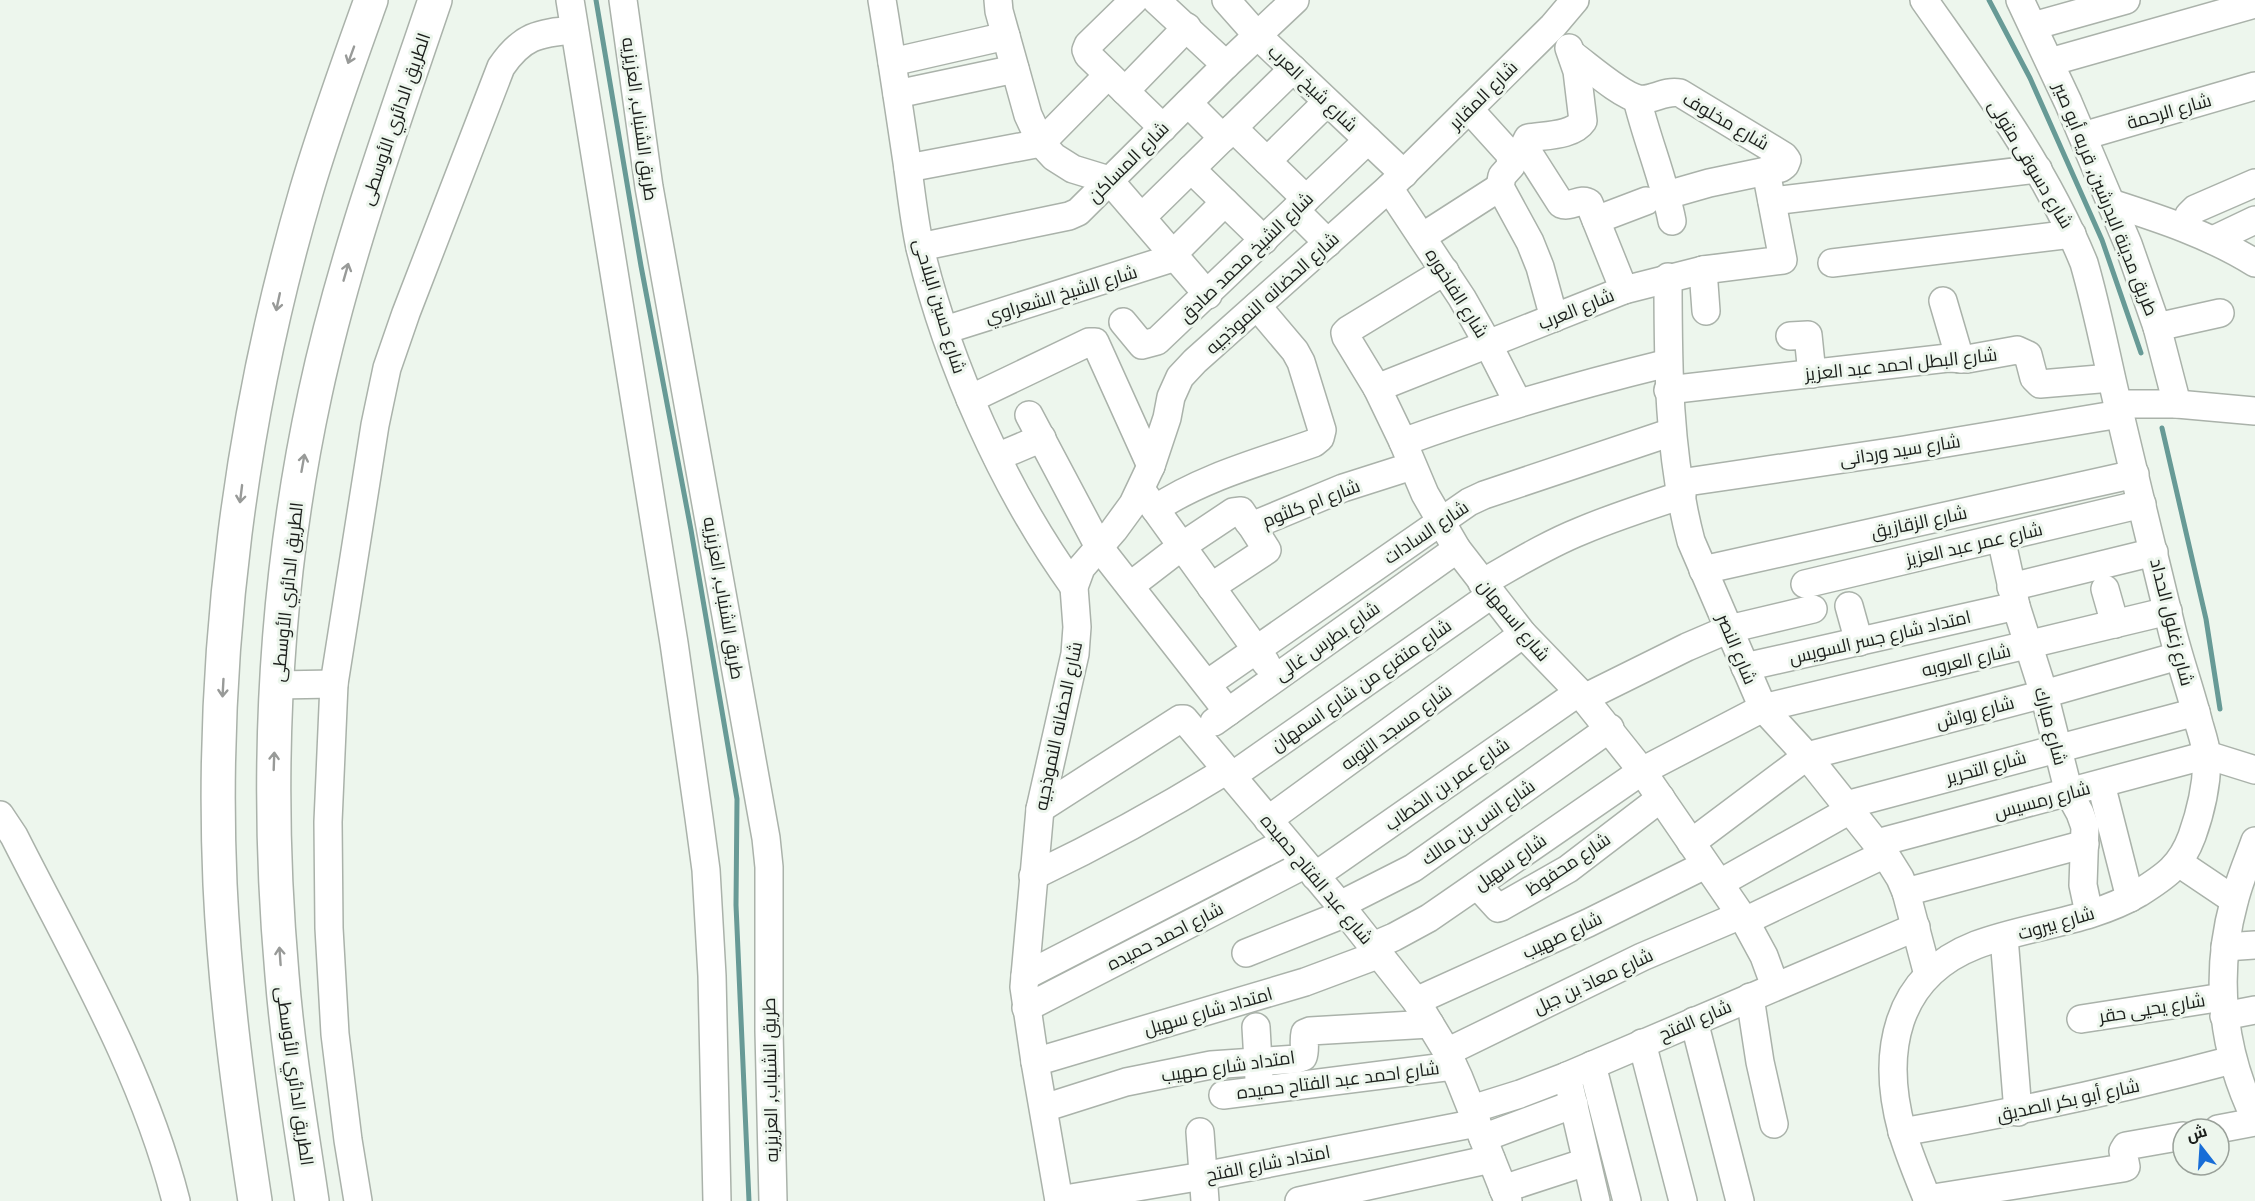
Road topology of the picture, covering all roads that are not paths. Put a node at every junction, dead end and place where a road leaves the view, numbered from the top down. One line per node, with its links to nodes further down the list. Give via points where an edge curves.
1 (371, 0): 212 (highway, one-way to 212, via 336,98 280,289 255,408 230,583 219,782 220,881 236,1080)
2 (435, 0): 131 (highway, الطريق الدائري الأوسطى, one-way to 2, via 290,544 315,395 365,206)
3 (570, 0): 19 (street)
4 (623, 0): 216 (street, طريق الشنباب, العزيزيه, via 649,188 766,838)
5 (882, 0): 24 (street, شارع حسين البلاحى)
6 (998, 0): 21 (street)
7 (1134, 0): 28 (street, via 1086,50)
8 (1156, 0): 17 (street)
9 (1226, 0): 20 (street, شارع شيخ العرب)
10 (1295, 0): 20 (street, شارع المساكن)
11 (1575, 0): 16 (street, شارع المقابر)
12 (1924, 0): 45 (street, شارع دسوقى متولى)
13 (2020, 0): 18 (street, طريق مدينة البدرشين, قريه أبو صير)
14 (2126, 0): 18 (street)
15 (2255, 4): 23 (street)
16 (1553, 26): 22 (street); 34 (street, شارع المقابر)
17 (1187, 27): 25 (street); 28 (street)
18 (2033, 27): 23 (street, طريق مدينة البدرشين, قريه أبو صير)
19 (574, 30): 129 (street, via 541,33 511,52 501,67 395,340 378,406); 215 (street, via 674,643 706,870)
20 (1257, 35): 25 (street, شارع المساكن); 27 (street, شارع شيخ العرب)
21 (1006, 36): 24 (street); 26 (street)
22 (1573, 55): 31 (street); 40 (street, via 1583,121 1578,128 1528,138)
23 (2050, 62): 37 (street, طريق مدينة البدرشين, قريه أبو صير)
24 (892, 63): 30 (street, شارع حسين البلاحى)
25 (1226, 65): 33 (street, شارع المساكن)
26 (1016, 69): 30 (street); 39 (street)
27 (1293, 69): 32 (street, شارع شيخ العرب); 36 (street)
28 (1116, 83): 35 (street); 39 (street)
29 (2255, 86): 37 (street, شارع الرحمة)
30 (897, 94): 43 (street, شارع حسين البلاحى)
31 (1637, 99): 42 (street, شارع مخلوف, via 1680,93); 54 (street)
32 (1327, 102): 38 (street, شارع شيخ العرب); 41 (street)
33 (1188, 103): 35 (street, شارع المساكن); 36 (street)
34 (1469, 109): 40 (street); 47 (street, شارع المقابر)
35 (1163, 128): 46 (street, شارع المساكن)
36 (1228, 133): 41 (street); 44 (street)
37 (2083, 136): 52 (street, طريق مدينة البدرشين, قريه أبو صير)
38 (1368, 140): 47 (street, شارع شيخ العرب); 53 (street, شارع الشيخ محمد صادق)
39 (1041, 143): 43 (street); 46 (street, via 1073,169)
40 (1517, 151): 49 (street, via 1511,166); 56 (street, via 1561,204 1588,201)
41 (1267, 161): 53 (street)
42 (1775, 163): 50 (street); 54 (street)
43 (908, 168): 64 (street, شارع حسين البلاحى)
44 (1191, 169): 51 (street); 55 (street)
45 (2038, 169): 50 (street); 59 (street, شارع دسوقى متولى)
46 (1109, 180): 55 (street); 64 (street, شارع المساكن, via 1085,206 1069,216)
47 (1396, 181): 60 (street, شارع الفاخوره); 63 (street, شارع الحضانه النموذجيه)
48 (2255, 183): 58 (street, via 2195,209)
49 (1487, 187): 60 (street); 78 (street, via 1530,242)
50 (1772, 201): 68 (street, شارع العرب, via 1783,260)
51 (1225, 202): 61 (street); 65 (street)
52 (2111, 203): 58 (street); 80 (street, طريق مدينة البدرشين, قريه أبو صير)
53 (1301, 205): 61 (street, شارع الشيخ محمد صادق); 63 (street)
54 (1662, 206): 56 (street)
55 (1142, 217): 65 (street)
56 (1596, 220): 72 (street)
57 (2255, 220): 62 (street)
58 (2184, 227): 62 (street)
59 (2072, 234): 67 (street); 87 (street, شارع دسوقى متولى, via 2091,286)
60 (1422, 237): 69 (street, شارع الفاخوره)
61 (1264, 240): 70 (street, شارع الشيخ محمد صادق)
62 (2213, 240): 66 (street)
63 (1328, 243): 75 (street, شارع الحضانه النموذجيه)
64 (920, 247): 81 (street, شارع حسين البلاحى)
65 (1174, 255): 73 (street); 81 (street, شارع الشيخ الشعراوي)
66 (2253, 260)
67 (1832, 262)
68 (1703, 270): 71 (street, شارع العرب); 76 (street)
69 (1445, 271): 83 (street, شارع الفاخوره); 88 (street, شارع اسمهان, via 1345,333)
70 (1231, 273): 73 (street, شارع الشيخ محمد صادق); 75 (street)
71 (1668, 277): 72 (street, شارع العرب); 85 (street, شارع النصر)
72 (1624, 290): 78 (street, شارع العرب)
73 (1208, 295): 79 (street, شارع الشيخ محمد صادق, via 1150,345 1142,345)
74 (1943, 301): 84 (street)
75 (1259, 304): 101 (street, شارع الحضانه النموذجيه, via 1180,377 1171,397); 101 (street, via 1301,362 1322,430 1320,438 1202,483)
76 (1706, 311)
77 (2220, 313): 80 (street)
78 (1554, 318): 83 (street, شارع العرب)
79 (1123, 322)
80 (2157, 327): 92 (street, طريق مدينة البدرشين, قريه أبو صير)
81 (945, 330): 90 (street, شارع حسين البلاحى)
82 (1790, 336): 86 (street, via 1808,335)
83 (1488, 344): 88 (street, شارع العرب); 91 (street, شارع الفاخوره)
84 (1960, 359): 86 (street, شارع البطل احمد عبد العزيز); 87 (street, شارع البطل احمد عبد العزيز, via 2018,350 2028,355 2034,378 2040,384)
85 (1668, 363): 89 (street, شارع النصر); 91 (street, شارع ام كلثوم)
86 (1812, 374): 89 (street, شارع البطل احمد عبد العزيز)
87 (2112, 378): 93 (street, شارع زغلول الحداد)
88 (1377, 388): 98 (street, شارع اسمهان)
89 (1668, 390): 96 (street, شارع النصر)
90 (970, 399): 99 (street, شارع حسين البلاحى); 101 (street, via 1095,342)
91 (1518, 403): 98 (street, شارع ام كلثوم)
92 (2177, 404): 93 (street, شارع سيد وردانى); 94 (street, شارع سيد وردانى)
93 (2119, 409): 100 (street, شارع زغلول الحداد); 102 (street, شارع سيد وردانى)
94 (2255, 411)
95 (1029, 415): 97 (street)
96 (1672, 432): 102 (street, شارع النصر); 104 (street, شارع السادات, via 1484,495)
97 (1042, 438): 99 (street); 108 (street)
98 (1408, 454): 104 (street, شارع اسمهان); 105 (street, شارع ام كلثوم, via 1343,488)
99 (997, 457): 112 (street, شارع حسين البلاحى, via 1046,548)
100 (2135, 474): 103 (street, شارع زغلول الحداد); 111 (street, شارع الزقازيق)
101 (1149, 488): 107 (street); 108 (street, شارع الحضانه النموذجيه)
102 (1681, 489): 111 (street, شارع النصر, via 1691,541); 115 (street, شارع سيد وردانى, via 1530,555)
103 (2142, 504): 106 (street, شارع عمر عبد العزيز); 110 (street, شارع زغلول الحداد)
104 (1440, 522): 109 (street, شارع اسمهان); 125 (street, شارع السادات)
105 (1251, 525): 107 (street, شارع ام كلثوم, via 1241,511 1233,512); 114 (street, via 1267,550)
106 (2001, 538): 117 (street, شارع مبارك); 121 (street, شارع عمر عبد العزيز, via 1809,597)
107 (1182, 546): 113 (street, شارع ام كلثوم); 114 (street)
108 (1099, 547): 112 (street, شارع الحضانه النموذجيه, via 1081,568); 113 (street)
109 (1457, 549): 115 (street, شارع اسمهان); 128 (street, شارع بطرس غالى)
110 (2154, 552): 117 (street, امتداد شارع جسر السويس); 119 (street, شارع زغلول الحداد)
111 (1703, 570): 121 (street, شارع النصر)
112 (1074, 586): 149 (street, شارع الحضانه النموذجيه, via 1075,654)
113 (1130, 586): 130 (street)
114 (1211, 587): 125 (street)
115 (1486, 589): 122 (street, شارع اسمهان); 144 (street, شارع متفرع من شارع اسمهان)
116 (2105, 589): 120 (street)
117 (2014, 596): 123 (street, امتداد شارع جسر السويس); 124 (street, شارع مبارك)
118 (1849, 606): 123 (street)
119 (2168, 611): 120 (street, شارع العروبه); 126 (street, شارع زغلول الحداد)
120 (2115, 624): 124 (street, شارع العروبه)
121 (1729, 629): 127 (street, شارع النصر); 133 (street, شارع عمر بن الخطاب)
122 (1523, 634): 133 (street, شارع اسمهان); 151 (street, شارع مسجد التوبه)
123 (1859, 642): 127 (street, امتداد شارع جسر السويس)
124 (2028, 645): 132 (street, شارع مبارك); 134 (street, شارع العروبه)
125 (1256, 649): 128 (street); 130 (street, شارع السادات)
126 (2178, 656): 132 (street, شارع رواش); 136 (street, شارع زغلول الحداد)
127 (1745, 667): 134 (street, شارع النصر)
128 (1276, 677): 135 (street, شارع بطرس غالى)
129 (334, 684): 131 (street); 214 (street, via 328,822 329,928 335,1034)
130 (1207, 684): 135 (street)
131 (277, 685): 213 (highway, الطريق الدائري الأوسطى, one-way to 131, via 280,955 273,782)
132 (2044, 694): 139 (street, شارع مبارك); 141 (street, شارع رواش)
133 (1581, 695): 137 (street, شارع اسمهان); 160 (street, شارع عمر بن الخطاب)
134 (1763, 708): 141 (street, شارع النصر); 143 (street, شارع العروبه)
135 (1228, 712): 138 (street, شارع بطرس غالى)
136 (2196, 712): 139 (street, شارع التحرير); 140 (street, شارع زغلول الحداد)
137 (1610, 728): 143 (street, شارع اسمهان); 166 (street, شارع انس بن مالك, via 1413,868)
138 (1197, 734): 144 (street, شارع عبد الفتاح حميده); 149 (street, شارع عبد الفتاح حميده, via 1180,719)
139 (2057, 747): 146 (street, شارع مبارك); 148 (street, شارع التحرير)
140 (2207, 754): 142 (street); 145 (street, شارع رمسيس); 157 (street, شارع زغلول الحداد, via 2200,811)
141 (1806, 756): 148 (street, شارع النصر); 158 (street)
142 (2255, 770)
143 (1642, 771): 147 (street, شارع اسمهان); 152 (street, شارع سهيل)
144 (1229, 773): 151 (street, شارع عبد الفتاح حميده); 161 (street, شارع متفرع من شارع اسمهان)
145 (2102, 784): 146 (street, شارع رمسيس); 164 (street)
146 (2069, 793): 155 (street, شارع مبارك, via 2085,827); 156 (street, شارع رمسيس)
147 (1661, 798): 158 (street, شارع اسمهان); 159 (street, شارع محفوظ)
148 (1848, 807): 156 (street, شارع النصر); 158 (street, شارع التحرير)
149 (1040, 808): 161 (street, شارع الحضانه النموذجيه)
150 (0, 815): 211 (street, via 135,1078 164,1155)
151 (1268, 820): 154 (street, شارع عبد الفتاح حميده)
152 (1544, 839): 159 (street); 162 (street, شارع سهيل)
153 (2255, 841): 165 (street)
154 (1286, 842): 160 (street, شارع عبد الفتاح حميده); 176 (street)
155 (2085, 844): 163 (street); 167 (street, شارع مبارك, via 2083,885)
156 (1881, 849): 163 (street, شارع النصر); 168 (street, شارع رمسيس)
157 (2179, 863): 164 (street, شارع بيروت); 165 (street)
158 (1705, 864): 168 (street, شارع اسمهان); 179 (street, شارع صهيب, via 1588,923)
159 (1568, 869): 162 (street, شارع محفوظ, via 1498,908)
160 (1310, 870): 166 (street, شارع عبد الفتاح حميده); 181 (street, شارع احمد حميده)
161 (1033, 876): 176 (street, شارع الحضانه النموذجيه)
162 (1477, 885): 173 (street, شارع سهيل)
163 (1906, 892): 169 (street, شارع النصر)
164 (2130, 898): 167 (street, شارع بيروت)
165 (2240, 906): 172 (street)
166 (1343, 909): 173 (street, شارع عبد الفتاح حميده); 174 (street, شارع انس بن مالك)
167 (2089, 913): 170 (street, شارع بيروت)
168 (1743, 918): 177 (street, شارع اسمهان); 188 (street, شارع معاذ بن جبل, via 1631,962)
169 (1916, 927): 175 (street, شارع النصر); 177 (street, شارع الفتح)
170 (2004, 937): 175 (street, شارع بيروت, via 1951,957); 199 (street)
171 (2255, 945): 172 (street)
172 (2225, 947): 180 (street)
173 (1377, 950): 179 (street, شارع عبد الفتاح حميده); 190 (street, امتداد شارع سهيل, via 1305,982)
174 (1246, 953)
175 (1928, 975): 205 (street, شارع بيروت, via 1908,1002 1895,1034 1892,1061)
176 (1025, 976): 181 (street, شارع الحضانه النموذجيه)
177 (1775, 986): 178 (street, شارع الفتح)
178 (1750, 997): 184 (street, شارع الفتح); 201 (street)
179 (1416, 1001): 185 (street, شارع عبد الفتاح حميده)
180 (2224, 1007): 182 (street); 183 (street, شارع يحيى حقر); 189 (street)
181 (1026, 1008): 190 (street, شارع الحضانه النموذجيه)
182 (2255, 1010)
183 (2081, 1019)
184 (1694, 1021): 187 (street, شارع الفتح); 222 (street)
185 (1430, 1024): 188 (street, شارع عبد الفتاح حميده); 191 (street, امتداد شارع صهيب, via 1310,1031 1305,1033 1303,1057)
186 (1256, 1027): 191 (street)
187 (1642, 1042): 192 (street, شارع الفتح); 221 (street)
188 (1450, 1059): 194 (street, شارع احمد عبد الفتاح حميده); 204 (street, شارع عبد الفتاح حميده)
189 (2232, 1060): 195 (street); 199 (street, شارع أبو بكر الصديق)
190 (1035, 1062): 198 (street, شارع الحضانه النموذجيه)
191 (1258, 1062): 194 (street); 198 (street, امتداد شارع صهيب, via 1211,1065 1126,1082)
192 (1592, 1065): 193 (street, شارع الفتح); 220 (street)
193 (1568, 1076): 197 (street); 204 (street, شارع الفتح, via 1520,1094)
194 (1260, 1090): 196 (street, شارع احمد عبد الفتاح حميده)
195 (2249, 1091): 200 (street)
196 (1223, 1095)
197 (1574, 1104): 204 (street); 207 (street)
198 (1044, 1108): 217 (street, شارع الحضانه النموذجيه)
199 (2018, 1112): 205 (street, شارع أبو بكر الصديق)
200 (2255, 1120): 202 (street)
201 (1774, 1124)
202 (2231, 1126)
203 (1200, 1132): 208 (street)
204 (1481, 1132): 208 (street, امتداد شارع الفتح); 209 (street, شارع عبد الفتاح حميده); 218 (street)
205 (1902, 1132): 210 (street, شارع بيروت)
206 (2171, 1138): 210 (street, via 2123,1148 2123,1168)
207 (1586, 1162): 209 (street); 219 (street)
208 (1204, 1189): 217 (street, امتداد شارع الفتح)
209 (1506, 1195)
210 (1927, 1200)
211 (176, 1201)
212 (255, 1201)
213 (312, 1201)
214 (358, 1201)
215 (717, 1201)
216 (773, 1201)
217 (1059, 1201)
218 (1299, 1201)
219 (1596, 1201)
220 (1627, 1201)
221 (1683, 1201)
222 (1740, 1201)

